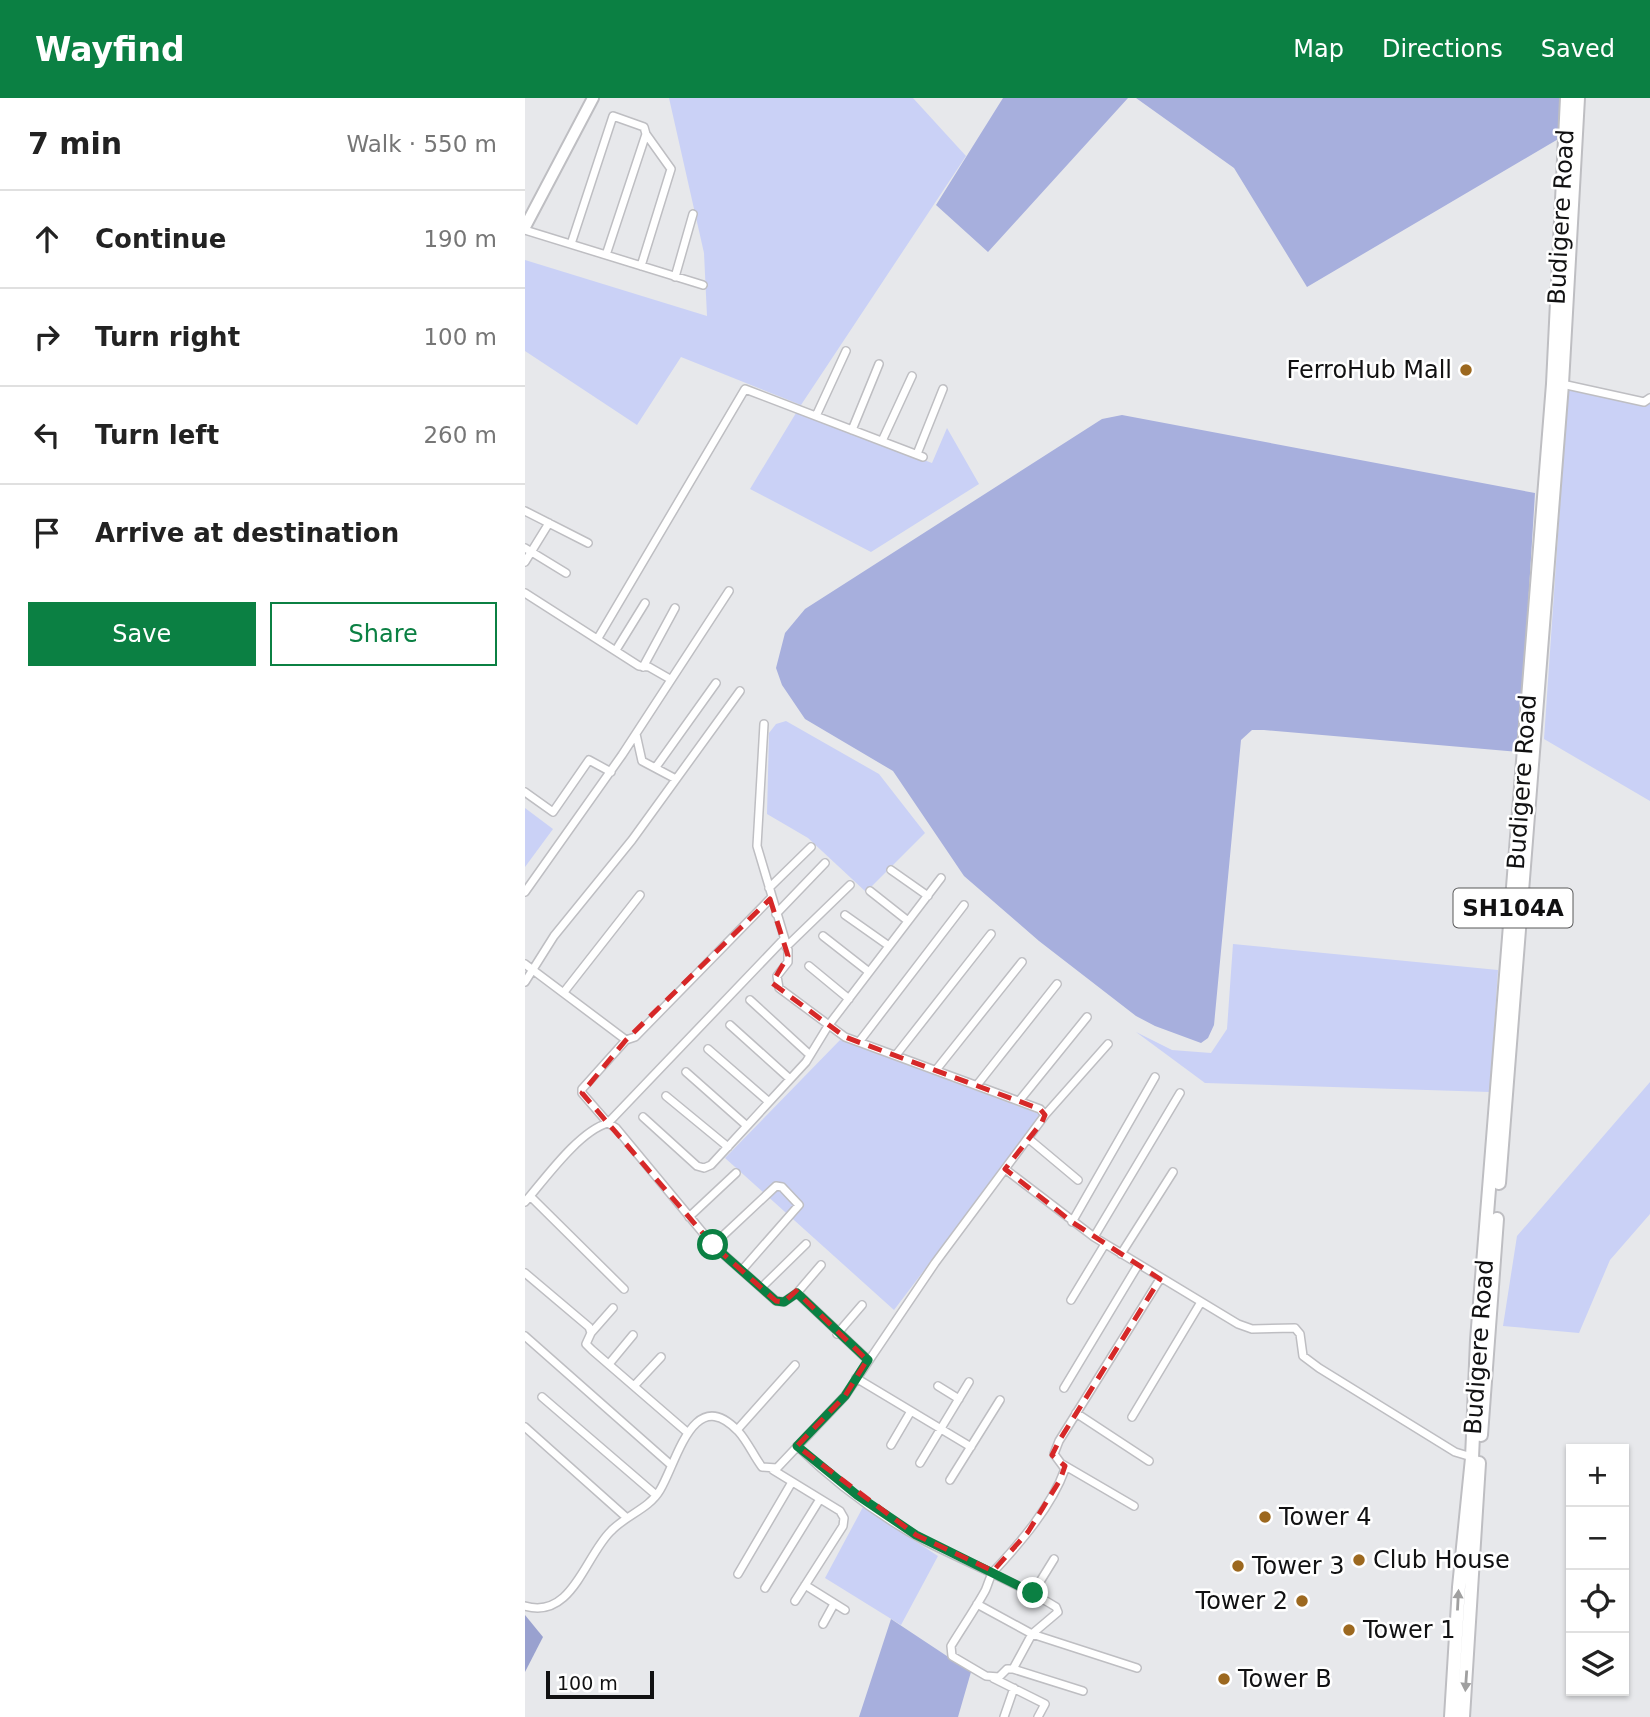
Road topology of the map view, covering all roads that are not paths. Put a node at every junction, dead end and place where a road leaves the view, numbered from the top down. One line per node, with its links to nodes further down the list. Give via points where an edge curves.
1 (593, 98): 6 (street)
2 (1567, 98): 146 (main road, Budigere Road / SH104A, via 1553,384 1477,1340)
3 (1578, 98): 15 (main road, Budigere Road / SH104A)
4 (646, 134): 7 (street, via 644,127 613,116); 8 (street); 9 (street, via 671,169)
5 (693, 214): 10 (street)
6 (525, 229): 7 (street)
7 (571, 244): 8 (street)
8 (606, 255): 9 (street)
9 (641, 266): 10 (street)
10 (675, 276): 11 (street)
11 (703, 285)
12 (846, 352): 18 (street)
13 (879, 364): 19 (street)
14 (912, 376): 20 (street)
15 (1562, 384): 17 (street, via 1644,402); 146 (main road, Budigere Road / SH104A)
16 (943, 389): 20 (street, via 920,455)
17 (1650, 398)
18 (816, 416): 19 (street); 31 (street, via 745,389)
19 (852, 430): 20 (street)
20 (882, 441)
21 (525, 510): 22 (street)
22 (549, 523): 23 (street); 24 (street)
23 (589, 543)
24 (528, 550): 25 (street); 26 (street)
25 (525, 562)
26 (566, 573)
27 (729, 591): 34 (street)
28 (525, 593): 31 (street)
29 (645, 603): 32 (street)
30 (675, 608): 33 (street)
31 (598, 638): 32 (street)
32 (616, 650): 33 (street)
33 (643, 667): 34 (street)
34 (670, 679): 38 (street)
35 (716, 682): 39 (street)
36 (740, 691): 41 (street)
37 (764, 724): 48 (street, via 756,834)
38 (636, 733): 39 (street, via 642,761); 40 (street)
39 (656, 767): 41 (street)
40 (611, 772): 42 (street, via 589,760 553,812); 50 (street)
41 (674, 778): 65 (street, via 632,840 554,936)
42 (525, 792)
43 (811, 847): 48 (street)
44 (825, 863): 55 (street)
45 (891, 870): 52 (street)
46 (941, 878): 52 (street)
47 (849, 885): 60 (street)
48 (769, 888): 53 (street)
49 (870, 891): 57 (street)
50 (525, 892)
51 (641, 895): 69 (street)
52 (928, 896): 57 (street)
53 (770, 900): 55 (street); 75 (street)
54 (964, 905): 76 (street)
55 (776, 914): 60 (street)
56 (845, 915): 61 (street)
57 (908, 922): 61 (street)
58 (991, 934): 80 (street)
59 (823, 936): 66 (street)
60 (785, 944): 74 (street, via 788,962 777,976 779,988); 92 (street)
61 (889, 946): 66 (street)
62 (1022, 962): 81 (street)
63 (525, 964): 65 (street)
64 (809, 966): 70 (street)
65 (536, 969): 67 (street); 69 (street)
66 (869, 972): 70 (street)
67 (525, 982)
68 (1057, 984): 85 (street)
69 (564, 992): 75 (street)
70 (849, 999): 74 (street)
71 (750, 1000): 79 (street)
72 (1087, 1017): 88 (street)
73 (730, 1025): 84 (street)
74 (828, 1026): 76 (street); 79 (street)
75 (626, 1041): 92 (street, via 582,1089)
76 (859, 1042): 80 (street)
77 (1108, 1044): 90 (street)
78 (708, 1049): 89 (street)
79 (810, 1055): 84 (street)
80 (896, 1055): 81 (street)
81 (936, 1070): 85 (street)
82 (686, 1072): 93 (street)
83 (1155, 1077): 102 (street)
84 (790, 1079): 89 (street)
85 (977, 1085): 88 (street)
86 (1179, 1093): 103 (street)
87 (666, 1096): 95 (street)
88 (1019, 1101): 90 (street)
89 (769, 1102): 93 (street)
90 (1045, 1115): 94 (street)
91 (643, 1117): 95 (street, via 697,1166 711,1165)
92 (608, 1123): 100 (street, via 566,1155); 101 (street)
93 (747, 1126): 95 (street)
94 (1029, 1139): 96 (street); 99 (street)
95 (727, 1147)
96 (1005, 1169): 102 (street); 125 (street)
97 (1173, 1172): 107 (street)
98 (736, 1173): 101 (street)
99 (1078, 1180)
100 (527, 1199): 114 (street)
101 (689, 1217): 106 (street)
102 (1072, 1222): 103 (street)
103 (1094, 1237): 105 (street)
104 (806, 1244): 113 (street)
105 (1105, 1244): 107 (street); 116 (street)
106 (713, 1245): 110 (street); 110 (street, via 776,1186 782,1187 799,1205)
107 (1121, 1254): 109 (street)
108 (821, 1265): 115 (street)
109 (1138, 1265): 112 (street); 132 (street)
110 (742, 1270): 113 (street)
111 (525, 1273): 120 (street, via 589,1326)
112 (1160, 1279): 117 (street); 137 (street)
113 (762, 1287): 115 (street, via 781,1303)
114 (624, 1289)
115 (797, 1293): 121 (street)
116 (1071, 1300)
117 (1201, 1302): 138 (street); 146 (street, via 1252,1329 1295,1328 1303,1356 1319,1368 1455,1452)
118 (862, 1305): 121 (street)
119 (613, 1308): 120 (street)
120 (591, 1333): 126 (street, via 586,1344)
121 (837, 1334): 125 (street)
122 (633, 1335): 126 (street)
123 (525, 1336): 150 (street)
124 (660, 1357): 130 (street)
125 (868, 1360): 128 (street)
126 (609, 1364): 130 (street)
127 (795, 1365): 141 (street)
128 (856, 1378): 136 (street); 144 (street)
129 (969, 1382): 134 (street)
130 (634, 1386): 142 (street)
131 (938, 1386): 134 (street)
132 (1064, 1388)
133 (542, 1397): 154 (street)
134 (959, 1399): 140 (street)
135 (1000, 1400): 145 (street)
136 (911, 1411): 140 (street); 143 (street)
137 (1076, 1413): 147 (street); 148 (street, via 1054,1451)
138 (1132, 1417)
139 (525, 1427): 157 (street)
140 (941, 1429): 145 (street); 149 (street)
141 (737, 1430): 142 (street, via 710,1416); 151 (street, via 762,1467)
142 (688, 1433): 150 (street)
143 (891, 1445)
144 (797, 1446): 151 (street); 159 (street, via 916,1535)
145 (971, 1447): 152 (street)
146 (1476, 1458): 178 (main road, Budigere Road / SH104A, one-way to 146, via 1461,1567); 179 (main road, Budigere Road / SH104A, one-way to 179)
147 (1149, 1461)
148 (1060, 1462): 156 (street); 159 (street, via 1065,1469 1060,1480 1028,1532)
149 (920, 1463)
150 (671, 1465): 154 (street)
151 (773, 1470): 153 (street)
152 (950, 1480)
153 (792, 1482): 155 (street); 160 (street)
154 (656, 1496): 157 (street)
155 (820, 1499): 161 (street, via 840,1511 843,1526); 162 (street)
156 (1134, 1506)
157 (627, 1518): 167 (street, via 609,1533 565,1597 542,1609)
158 (1054, 1559): 163 (street)
159 (993, 1571): 163 (street); 166 (street)
160 (738, 1574)
161 (805, 1585): 164 (street); 165 (street)
162 (765, 1588)
163 (1033, 1593): 170 (street, via 1058,1612)
164 (795, 1601)
165 (834, 1604): 168 (street); 169 (street)
166 (977, 1604): 170 (street); 173 (street, via 950,1652)
167 (525, 1606)
168 (845, 1610)
169 (823, 1624)
170 (1032, 1634): 171 (street); 172 (street)
171 (1137, 1668)
172 (1013, 1669): 173 (street); 175 (street)
173 (993, 1678): 174 (street)
174 (1014, 1688): 176 (street); 177 (street, via 1045,1704)
175 (1083, 1692)
176 (1004, 1717)
177 (1038, 1717)
178 (1451, 1717)
179 (1463, 1717)

